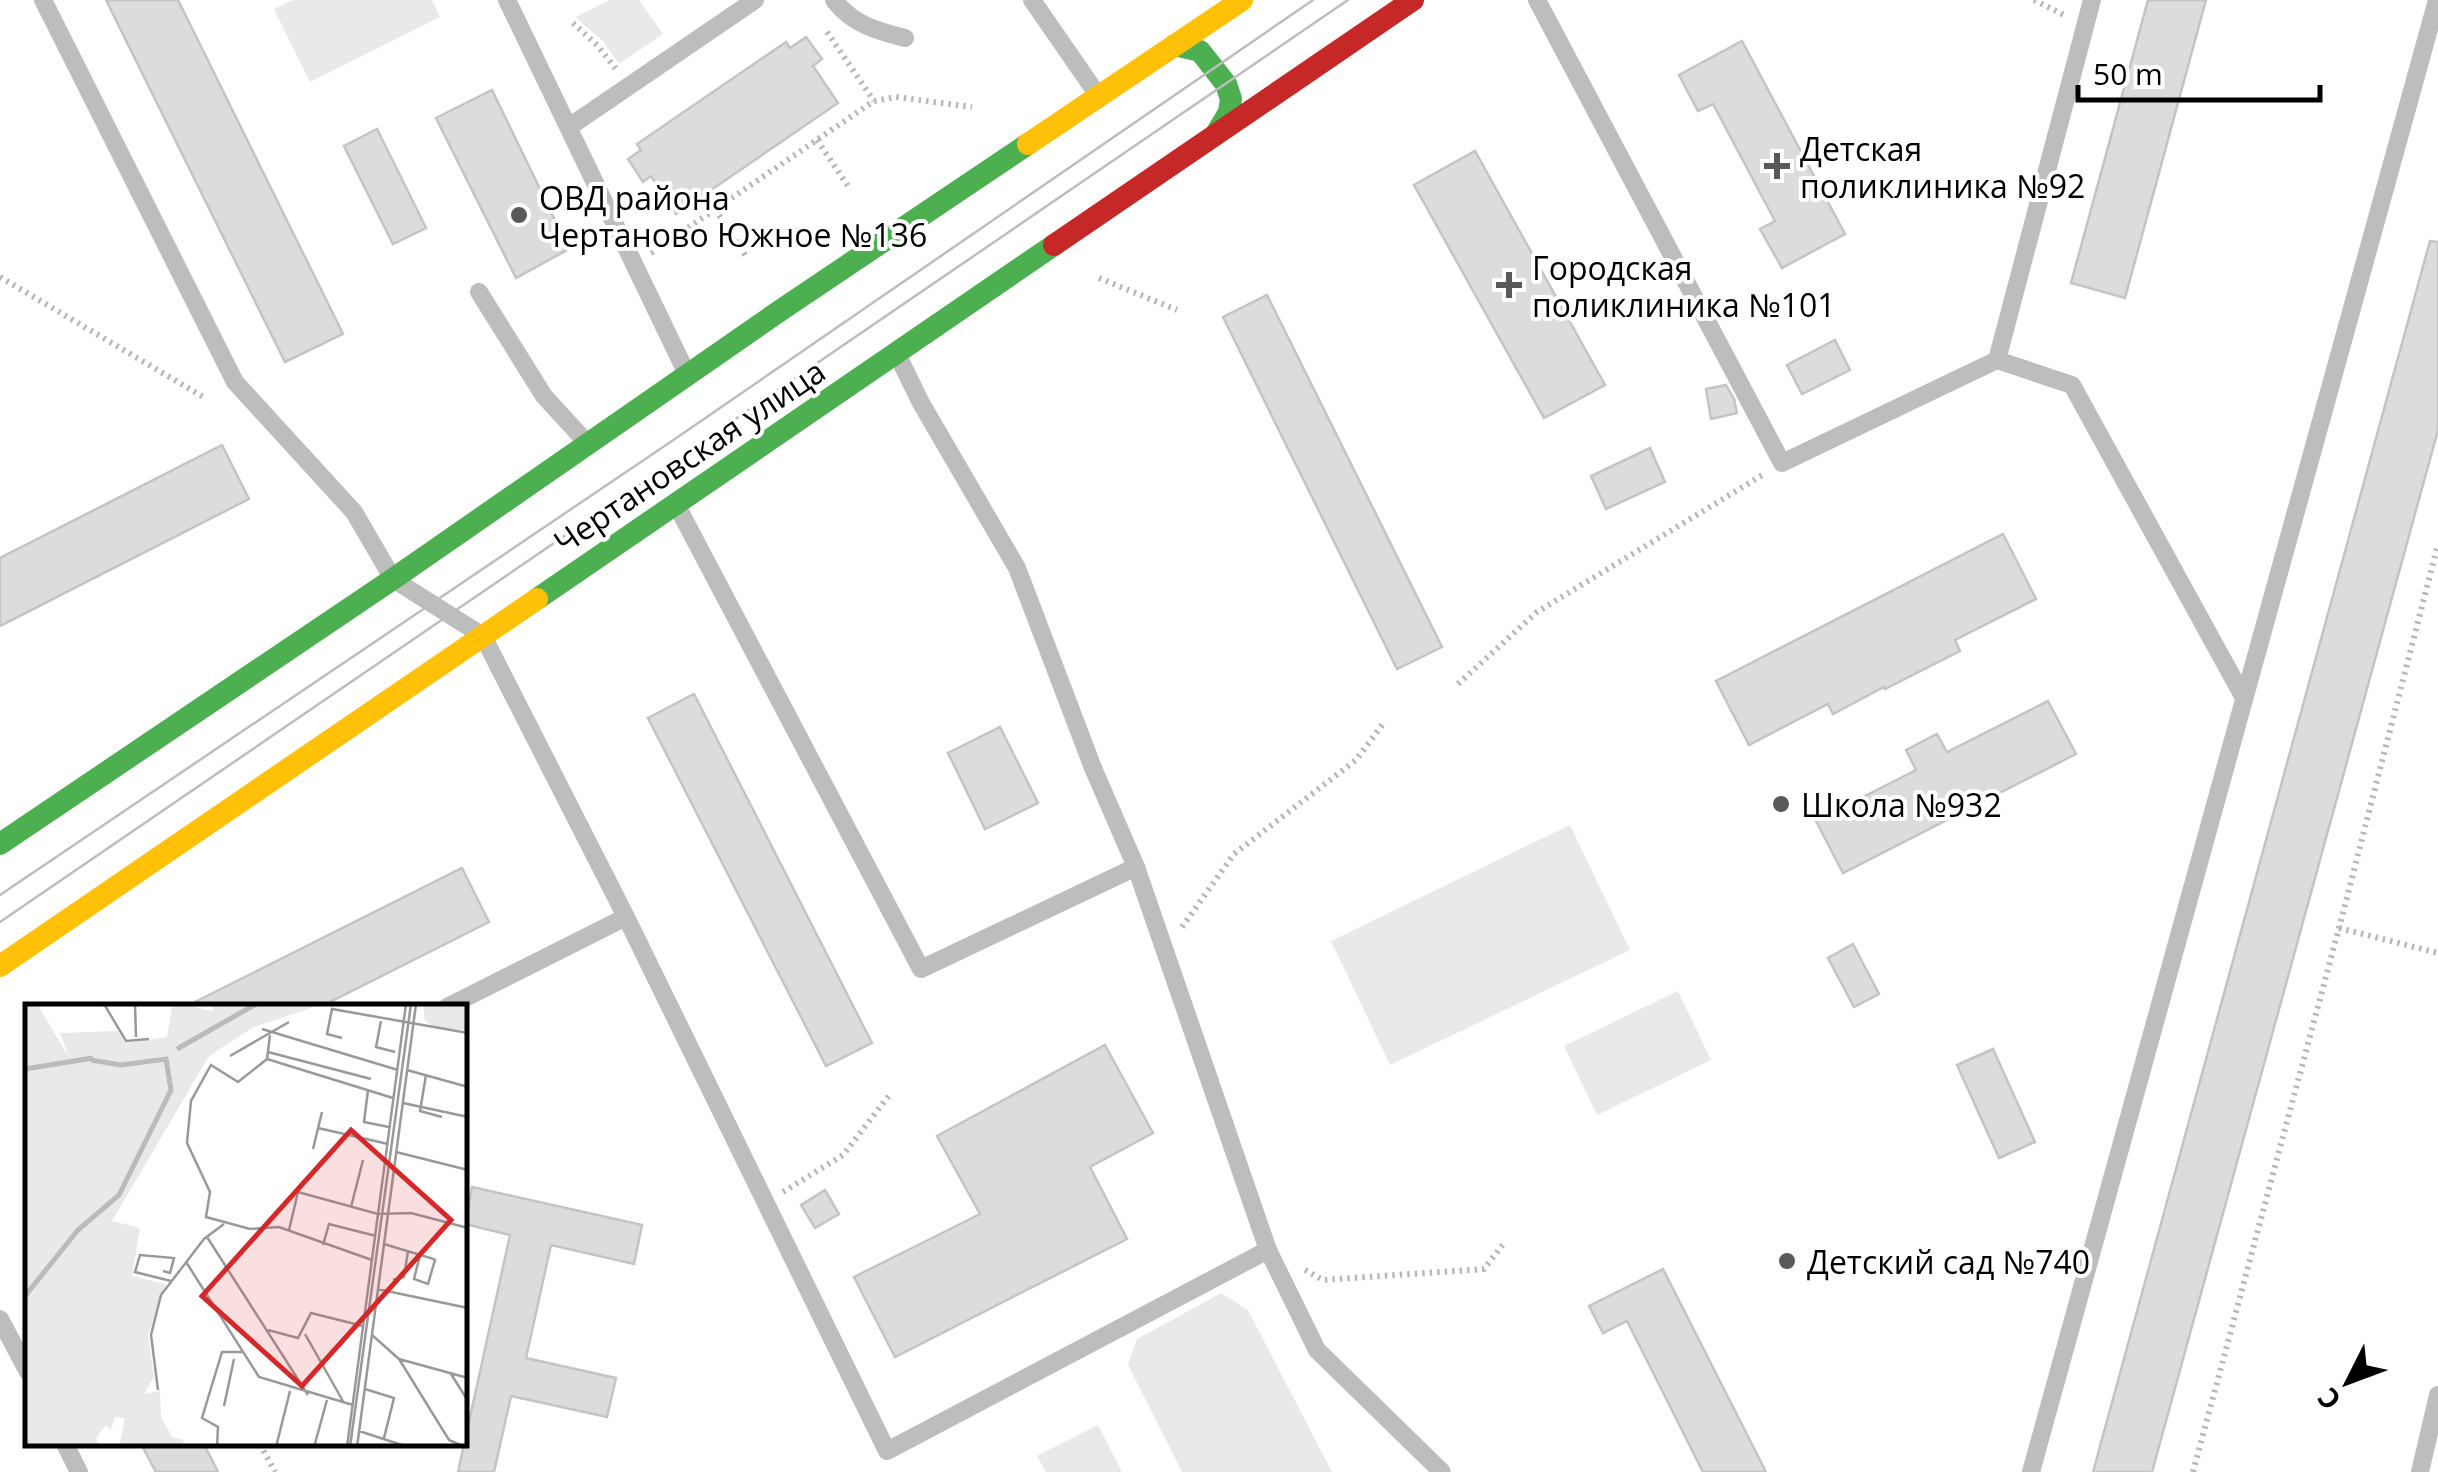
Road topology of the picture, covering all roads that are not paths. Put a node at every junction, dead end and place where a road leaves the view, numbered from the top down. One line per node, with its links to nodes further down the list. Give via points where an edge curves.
1 (43, 0): 22 (lane, via 235,382 354,512)
2 (508, 0): 14 (lane)
3 (755, 0): 14 (lane)
4 (834, 0): 11 (lane, via 866,27)
5 (1032, 0): 13 (lane)
6 (1242, 0): 12 (main road, Чертановская улица)
7 (1414, 0): 15 (main road, Чертановская улица)
8 (1538, 0): 18 (lane, via 1782,463)
9 (2092, 0): 18 (lane)
10 (2437, 0): 24 (lane)
11 (905, 38)
12 (1175, 45): 13 (main road, Чертановская улица); 15 (main road, via 1200,52 1226,84 1229,112)
13 (1099, 97): 19 (main road, Чертановская улица)
14 (569, 127): 19 (lane)
15 (1216, 134): 17 (main road, Чертановская улица)
16 (479, 292): 20 (lane, via 544,396)
17 (896, 354): 21 (main road, Чертановская улица); 26 (lane, via 1017,568)
18 (1997, 360): 24 (lane, via 2072,385)
19 (688, 374): 20 (main road, Чертановская улица)
20 (587, 444): 22 (main road, Чертановская улица)
21 (676, 504): 23 (main road, Чертановская улица); 26 (lane, via 921,969)
22 (393, 579): 23 (lane); 25 (main road, Чертановская улица)
23 (484, 636): 27 (lane); 28 (main road, Чертановская улица)
24 (2244, 698): 37 (lane)
25 (0, 844)
26 (1136, 867): 30 (lane)
27 (626, 917): 29 (lane); 30 (lane, via 887,1450)
28 (0, 966)
29 (454, 1004)
30 (1268, 1250): 36 (lane, via 1317,1350)
31 (0, 1319): 32 (lane)
32 (25, 1366)
33 (2438, 1395): 38 (lane)
34 (66, 1447): 35 (lane)
35 (79, 1472)
36 (1442, 1472)
37 (2031, 1472)
38 (2420, 1472)

